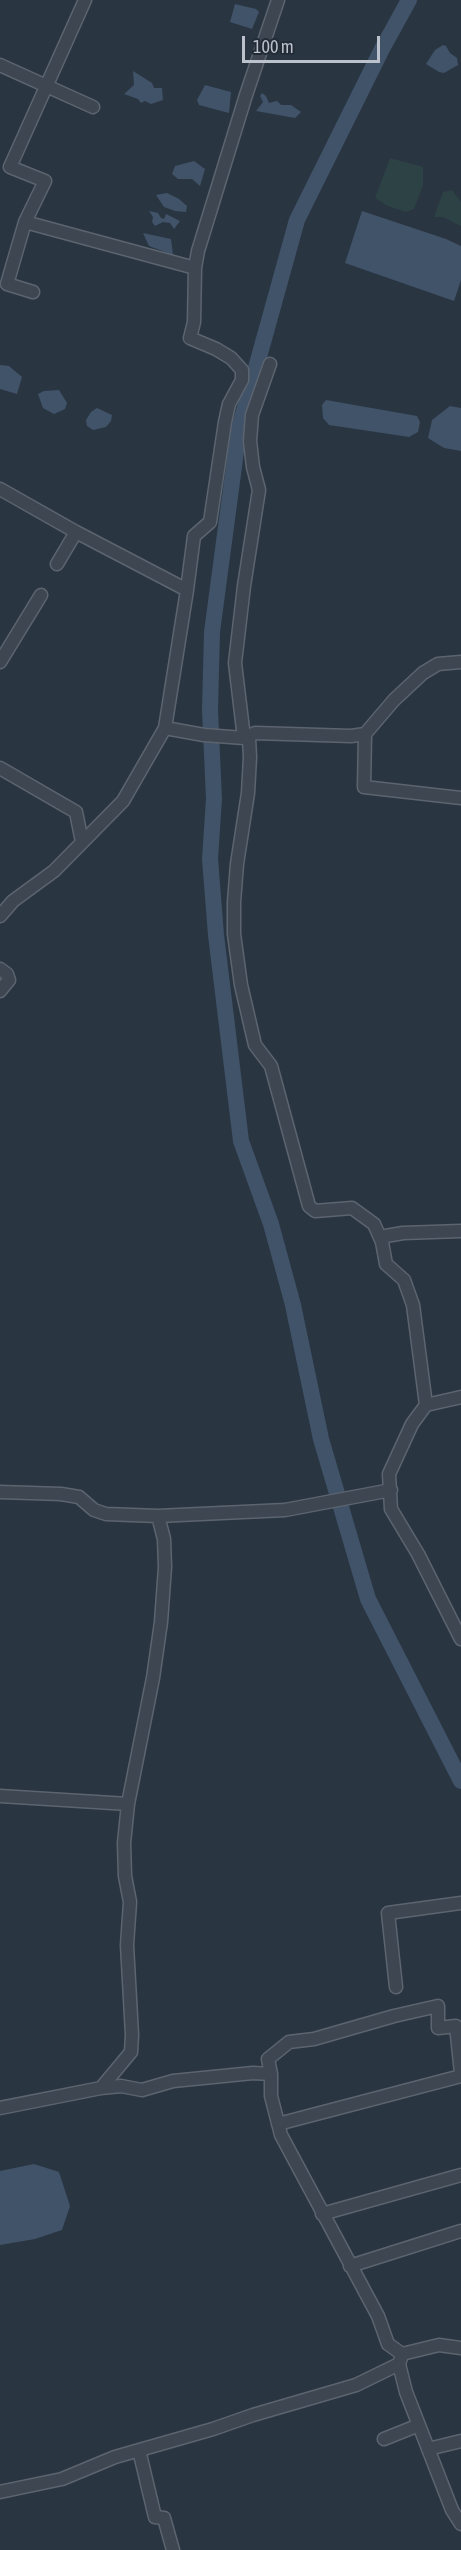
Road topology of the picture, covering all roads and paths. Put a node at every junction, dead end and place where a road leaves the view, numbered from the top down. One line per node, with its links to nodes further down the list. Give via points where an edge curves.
1 (85, 0): 4 (street)
2 (278, 0): 7 (street, via 242,106)
3 (0, 65): 4 (street)
4 (47, 88): 5 (street); 6 (street, via 10,167 45,181)
5 (93, 107)
6 (25, 222): 7 (street); 8 (street, via 7,284)
7 (195, 268): 13 (street, via 190,338 231,358 242,370 242,380 229,404 210,522 194,536)
8 (33, 292)
9 (270, 364): 19 (street, via 252,415 250,441 259,490 235,663)
10 (0, 489): 11 (street)
11 (76, 532): 12 (street); 13 (street)
12 (57, 564)
13 (187, 590): 17 (street)
14 (41, 595): 15 (street)
15 (0, 662)
16 (461, 662): 18 (street, via 438,664 423,673)
17 (165, 728): 19 (street); 22 (street, via 123,801)
18 (365, 734): 19 (street, via 255,733); 21 (street, via 364,787)
19 (244, 738): 27 (street, via 249,739 248,784 237,864 234,934 255,1045 271,1066 309,1206 315,1211 352,1209 374,1224)
20 (0, 768): 22 (street, via 76,812)
21 (461, 798)
22 (82, 842): 23 (street)
23 (0, 916)
24 (0, 969): 25 (street, via 9,980)
25 (0, 991)
26 (461, 1231): 27 (street)
27 (380, 1237): 29 (street, via 386,1264 404,1280 413,1305)
28 (461, 1397): 29 (street)
29 (426, 1405): 30 (street, via 412,1424 389,1474)
30 (391, 1490): 32 (street, via 285,1510); 33 (street, via 391,1509)
31 (0, 1492): 32 (street, via 61,1494 79,1497 94,1510 106,1514)
32 (158, 1516): 35 (street, via 165,1567 161,1622)
33 (461, 1639)
34 (0, 1796): 35 (street)
35 (128, 1804): 40 (street, via 124,1843 130,1902 127,1945 131,2052)
36 (461, 1903): 37 (street, via 388,1912)
37 (396, 1987)
38 (271, 2074): 39 (street, via 268,2059 289,2042 438,2006 438,2028 456,2026); 40 (street, via 173,2081 142,2090); 42 (street, via 270,2096)
39 (461, 2075): 42 (street)
40 (101, 2088): 41 (street)
41 (0, 2108)
42 (278, 2124): 44 (street)
43 (461, 2175): 44 (street)
44 (322, 2214): 46 (street)
45 (461, 2231): 46 (street)
46 (351, 2266): 48 (street, via 388,2344)
47 (461, 2348): 48 (street, via 439,2345)
48 (400, 2359): 49 (street, via 406,2392); 53 (street, via 356,2385)
49 (419, 2425): 50 (street); 52 (street)
50 (384, 2439)
51 (461, 2441): 52 (street)
52 (428, 2449): 55 (street)
53 (139, 2450): 54 (street, via 62,2478); 56 (street, via 155,2517 164,2518)
54 (0, 2492)
55 (461, 2524)
56 (173, 2550)

